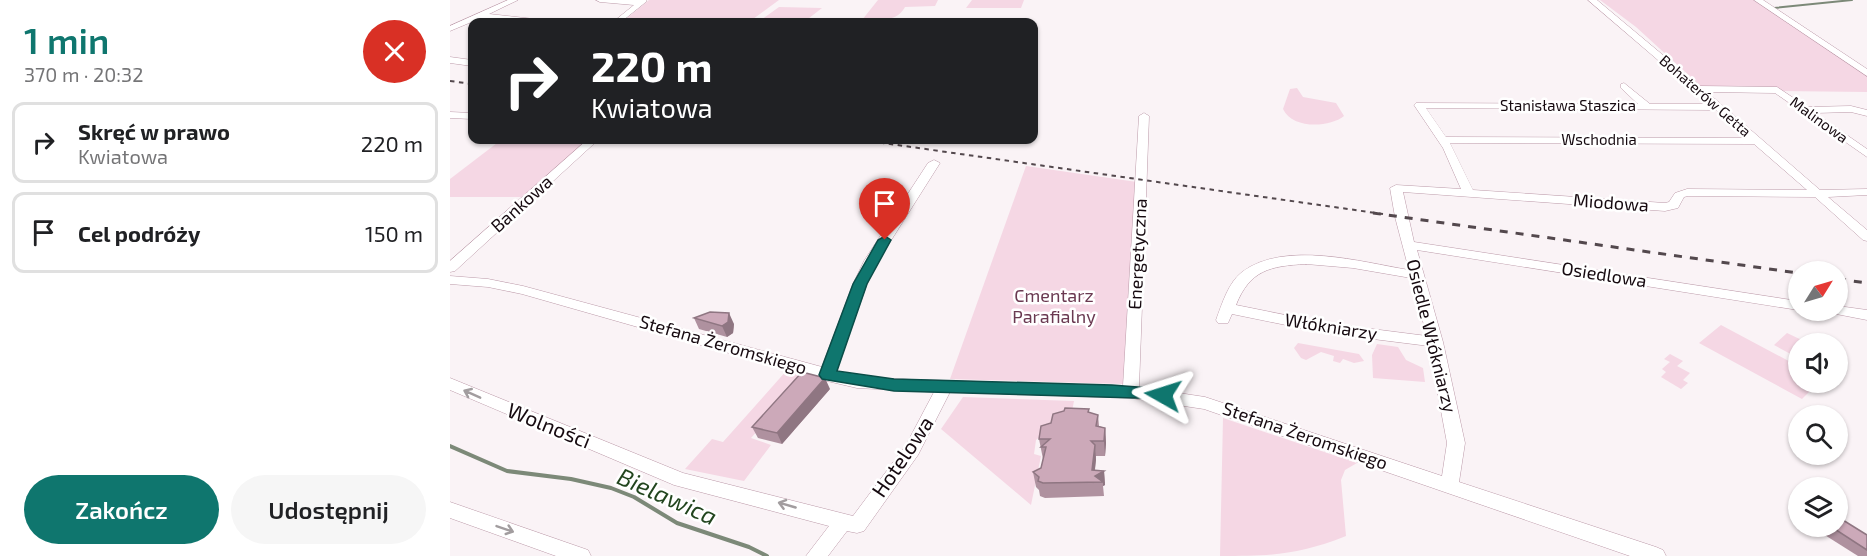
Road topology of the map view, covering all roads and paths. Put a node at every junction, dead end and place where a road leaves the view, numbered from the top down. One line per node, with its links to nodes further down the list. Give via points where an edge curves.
1 (514, 0): 6 (street)
2 (600, 0): 5 (street)
3 (1592, 0): 16 (street, Bohaterów Getta)
4 (1758, 0): 14 (street)
5 (642, 2): 9 (street)
6 (480, 15): 7 (street); 8 (street)
7 (474, 18)
8 (507, 18)
9 (622, 18)
10 (468, 21): 11 (street)
11 (450, 29)
12 (450, 60): 13 (street)
13 (468, 62)
14 (1867, 73)
15 (1624, 86): 17 (street)
16 (1697, 90): 18 (street, Bohaterów Getta); 19 (street, Malinowa, via 1777,90)
17 (1648, 107): 18 (street, Stanisława Staszica); 24 (street, Stanisława Staszica, via 1419,105)
18 (1717, 108): 25 (street, Bohaterów Getta)
19 (1804, 110): 20 (street, via 1851,109); 27 (street, Malinowa)
20 (1867, 113)
21 (450, 115): 22 (street)
22 (468, 116)
23 (1144, 116): 45 (street, Energetyczna)
24 (1442, 140): 25 (street, Wschodnia); 31 (street)
25 (1756, 141): 32 (street, Bohaterów Getta)
26 (589, 144): 35 (street, Bankowa)
27 (1867, 154)
28 (934, 163): 42 (street, via 871,261)
29 (1396, 188): 31 (street, Miodowa); 34 (street, Osiedle Włókniarzy)
30 (1867, 192): 32 (street)
31 (1469, 193): 32 (street, Miodowa, via 1663,207 1673,206 1679,195 1688,192)
32 (1818, 194): 33 (street, Bohaterów Getta)
33 (1867, 237)
34 (1409, 245): 36 (street, Osiedle Włókniarzy); 38 (street, Osiedlowa)
35 (450, 268)
36 (1418, 275): 41 (street, Osiedle Włókniarzy); 41 (street, Włókniarzy, via 1314,261 1280,261 1246,276 1225,314)
37 (450, 280): 42 (street, Stefana Żeromskiego, via 523,290)
38 (1788, 303)
39 (1848, 312): 40 (street)
40 (1867, 315)
41 (1436, 342): 46 (street, Osiedle Włókniarzy, via 1456,443)
42 (827, 375): 44 (street, Stefana Żeromskiego, via 873,384)
43 (450, 384): 48 (street, Wolności, one-way to 43, via 680,480)
44 (945, 387): 45 (street, Stefana Żeromskiego); 48 (street, Hotelowa, via 915,444)
45 (1131, 392): 46 (street, Stefana Żeromskiego, via 1217,406)
46 (1450, 485): 51 (street, Stefana Żeromskiego)
47 (450, 510): 49 (street, one-way to 49)
48 (850, 523): 50 (street, Hotelowa)
49 (581, 556)
50 (816, 556)
51 (1656, 556)

